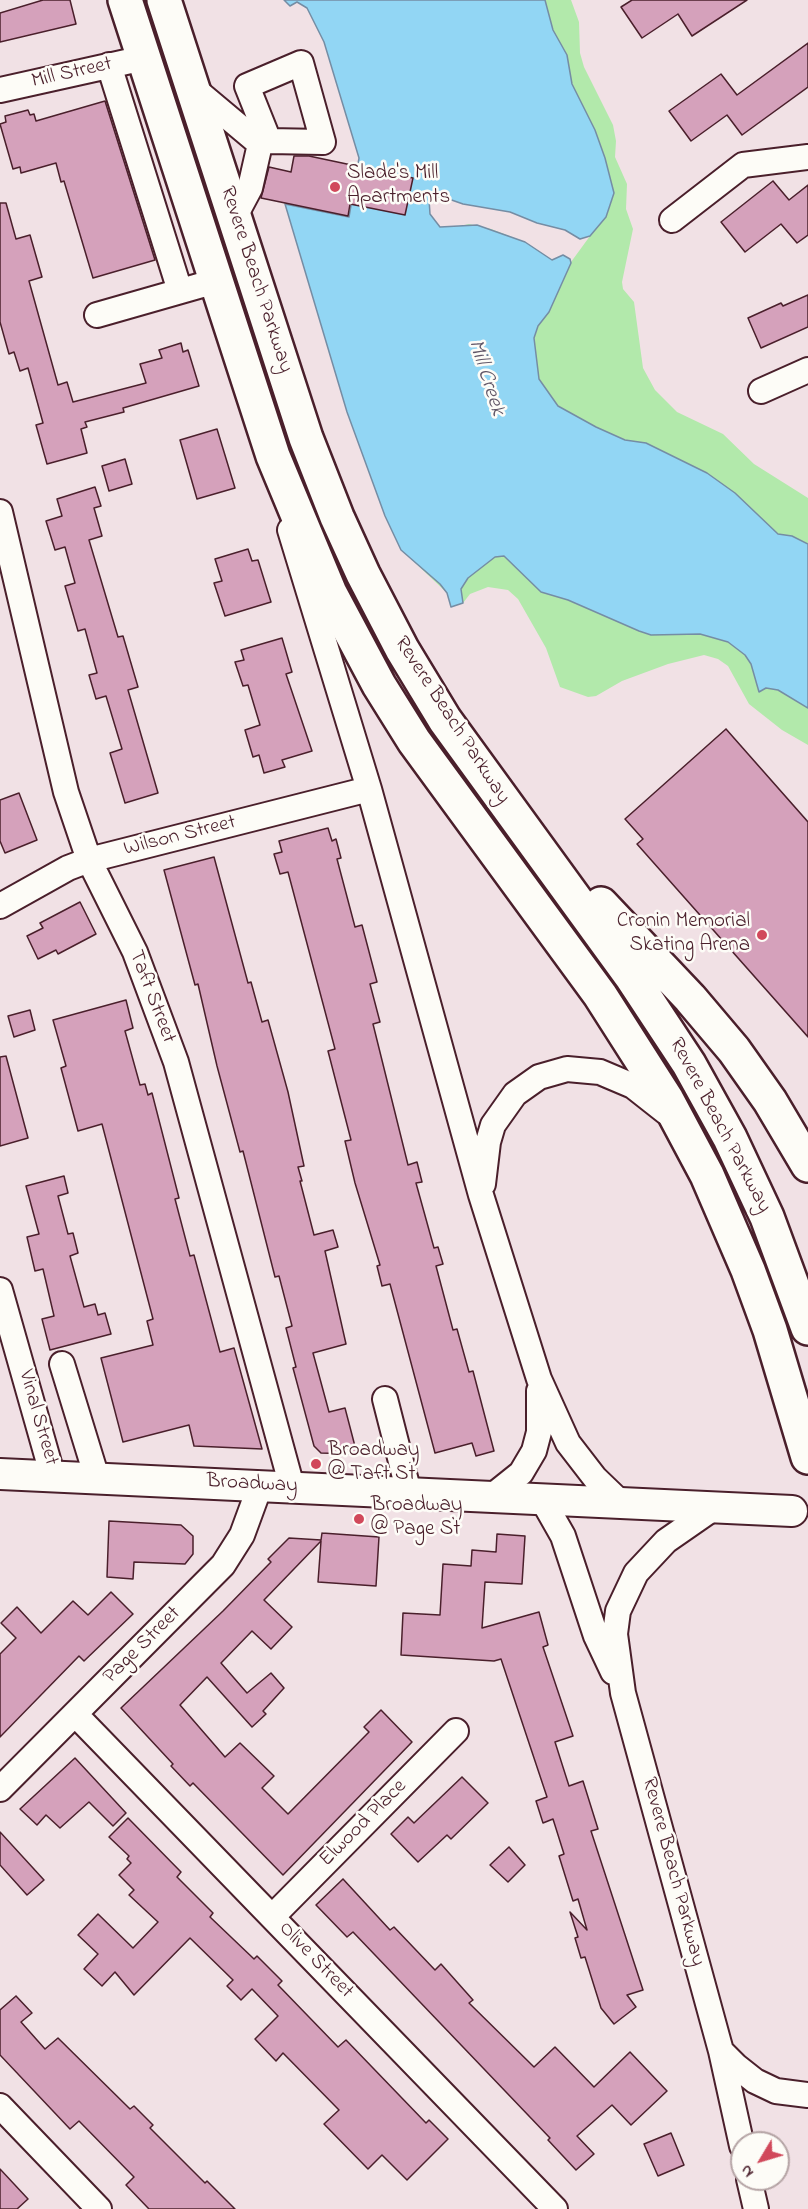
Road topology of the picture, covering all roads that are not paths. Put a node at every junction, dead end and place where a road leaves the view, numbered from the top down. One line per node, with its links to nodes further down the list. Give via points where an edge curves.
1 (124, 0): 3 (highway, Revere Beach Parkway)
2 (164, 0): 5 (highway, Revere Beach Parkway)
3 (144, 58): 4 (street, Mill Street); 10 (highway, Revere Beach Parkway)
4 (109, 65): 6 (street, Mill Street); 11 (street)
5 (192, 87): 8 (highway, Revere Beach Parkway); 8 (street, via 264,142 250,188)
6 (0, 90)
7 (808, 157): 9 (street, via 743,165)
8 (234, 218): 18 (highway, Revere Beach Parkway, via 313,457 354,556 428,694)
9 (672, 220)
10 (216, 281): 11 (street); 15 (highway, Revere Beach Parkway)
11 (180, 291): 12 (street)
12 (98, 315)
13 (808, 370): 14 (street)
14 (762, 391)
15 (260, 417): 17 (street, Revere Beach Parkway, via 295,550); 21 (highway, Revere Beach Parkway, via 317,566 379,685 439,777 612,1011)
16 (0, 512): 19 (street, Taft Street, via 53,744)
17 (369, 789): 19 (street, Wilson Street); 23 (street, Revere Beach Parkway)
18 (505, 805): 22 (highway, via 703,1013 759,1085); 25 (highway, Revere Beach Parkway, via 644,993 700,1082 767,1217)
19 (89, 860): 20 (street, Wilson Street); 34 (street, Taft Street, via 135,952 176,1062)
20 (0, 906)
21 (688, 1138): 23 (street, Revere Beach Parkway, via 660,1106 633,1086 590,1069 557,1071 522,1088 502,1109 489,1134); 29 (highway, Revere Beach Parkway, via 725,1213 756,1290)
22 (808, 1165)
23 (481, 1195): 27 (street, Revere Beach Parkway)
24 (0, 1290): 31 (street, Vinal Street)
25 (808, 1329)
26 (62, 1364): 32 (street)
27 (539, 1379): 36 (street, Revere Beach Parkway, via 539,1432 534,1451 517,1477); 38 (street, Revere Beach Parkway, via 562,1434 595,1478)
28 (385, 1399): 35 (street)
29 (805, 1447)
30 (0, 1474): 31 (main road, Broadway)
31 (53, 1477): 32 (main road, Broadway)
32 (97, 1479): 33 (main road, Broadway)
33 (260, 1486): 34 (main road, Broadway); 42 (street, Page Street, via 242,1535 223,1564)
34 (292, 1487): 35 (main road, Broadway)
35 (409, 1492): 36 (main road, Broadway)
36 (491, 1497): 37 (main road, Broadway)
37 (542, 1499): 38 (main road, Broadway); 41 (street, Revere Beach Parkway, via 563,1536 596,1636)
38 (621, 1503): 39 (main road, Broadway)
39 (715, 1507): 40 (main road, Broadway); 41 (street, Revere Beach Parkway, via 658,1549 626,1590 615,1634)
40 (792, 1511)
41 (623, 1693): 46 (street, Revere Beach Parkway)
42 (75, 1714): 44 (street, Page Street); 45 (street, Olive Street)
43 (456, 1731): 45 (street, Elwood Place)
44 (0, 1789)
45 (272, 1917): 52 (street, Olive Street)
46 (722, 2050): 47 (street, Revere Beach Parkway, via 755,2081 776,2091); 49 (street, Revere Beach Parkway)
47 (808, 2095)
48 (0, 2106): 51 (street)
49 (739, 2131)
50 (752, 2191): 53 (street)
51 (99, 2209)
52 (555, 2209)
53 (756, 2209)

